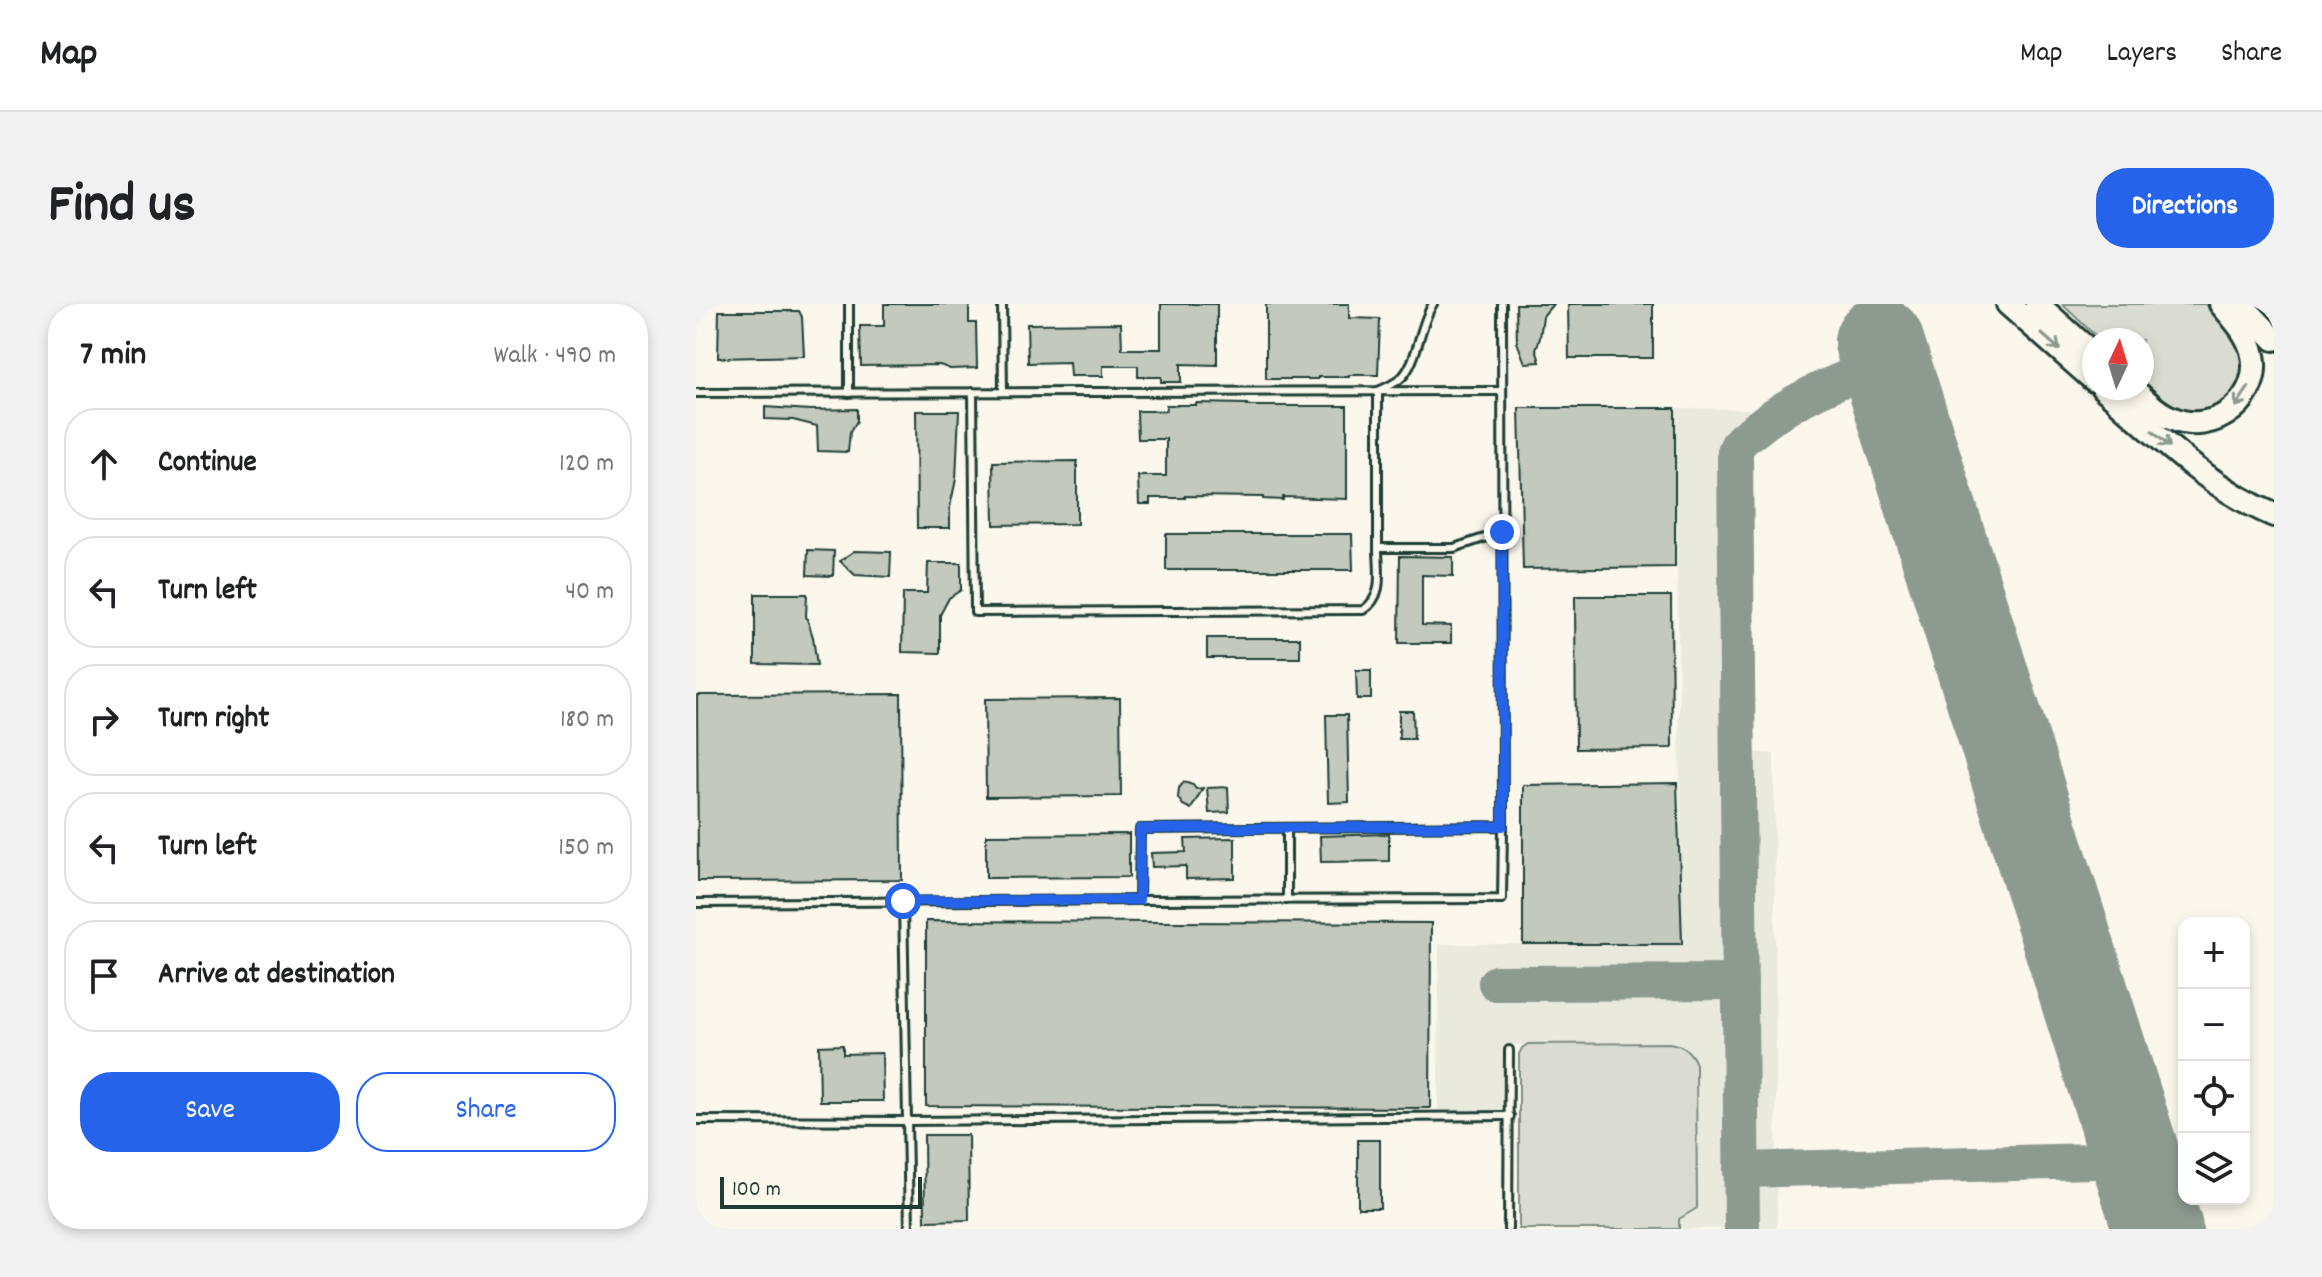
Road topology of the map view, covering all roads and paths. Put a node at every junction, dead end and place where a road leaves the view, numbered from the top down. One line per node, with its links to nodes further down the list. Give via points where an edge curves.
1 (849, 304): 17 (lane)
2 (1002, 304): 15 (lane)
3 (1433, 304): 12 (lane, via 1408,371)
4 (1502, 304): 13 (lane)
5 (2008, 304): 11 (highway, one-way to 11)
6 (2037, 304): 10 (highway)
7 (2221, 304): 19 (highway, one-way to 19, via 2253,353 2247,394 2227,415 2185,423)
8 (2241, 304): 9 (highway)
9 (2274, 339)
10 (2082, 344)
11 (2082, 369)
12 (1378, 391): 13 (lane); 15 (lane); 22 (lane)
13 (1502, 391): 21 (lane)
14 (973, 392): 15 (lane); 17 (lane); 22 (lane, via 975,612 1363,610 1378,595)
15 (1003, 392)
16 (696, 393): 17 (lane)
17 (849, 393)
18 (2117, 400): 20 (highway, one-way to 20, via 2204,476)
19 (2146, 400)
20 (2274, 515)
21 (1502, 532): 22 (lane, via 1454,548); 23 (lane)
22 (1378, 548)
23 (1503, 826): 24 (lane); 25 (lane, via 1502,899)
24 (1287, 828): 25 (lane); 26 (lane, via 1140,829)
25 (1287, 899): 26 (lane)
26 (1139, 900): 27 (lane)
27 (903, 901): 28 (lane); 32 (lane)
28 (696, 903)
29 (1509, 1050): 30 (lane)
30 (1510, 1116): 32 (lane); 34 (lane)
31 (696, 1120): 32 (lane)
32 (908, 1121): 33 (lane)
33 (909, 1229)
34 (1508, 1229)

